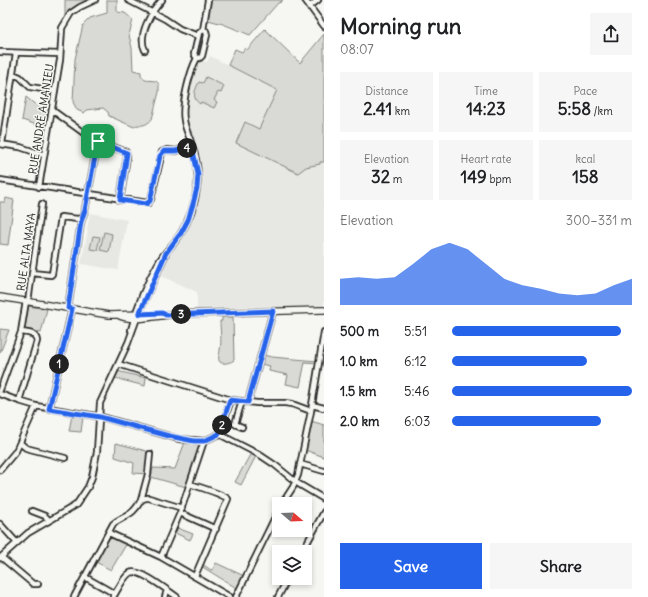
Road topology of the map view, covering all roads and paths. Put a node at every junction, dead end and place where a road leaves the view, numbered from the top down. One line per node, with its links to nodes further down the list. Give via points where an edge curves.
1 (95, 0): 15 (street, RUE ANDRÉ AMANIEU, via 76,9 67,18 62,28)
2 (128, 0): 8 (street)
3 (162, 0): 8 (street)
4 (208, 0): 10 (street)
5 (305, 0): 7 (street)
6 (318, 0): 7 (street)
7 (309, 7): 9 (street)
8 (153, 13): 11 (street); 12 (street, via 145,27)
9 (324, 26)
10 (203, 30): 11 (street); 16 (street, via 207,35 202,56)
11 (198, 36): 16 (street, via 194,54)
12 (145, 50)
13 (0, 52): 14 (street)
14 (16, 53): 15 (street); 17 (street)
15 (60, 54): 18 (street, RUE ANDRÉ AMANIEU)
16 (197, 58): 22 (street, via 183,107)
17 (14, 74): 18 (street, via 30,87); 21 (street)
18 (55, 91): 19 (street, RUE ANDRÉ AMANIEU)
19 (52, 110): 20 (street); 23 (street, RUE ANDRÉ AMANIEU)
20 (98, 141): 26 (street); 27 (street, via 127,153)
21 (1, 144): 23 (street)
22 (192, 146): 27 (street, via 162,152 152,200 146,204); 38 (street, via 198,174 188,220 166,253)
23 (44, 155): 25 (street, RUE ANDRÉ AMANIEU)
24 (0, 180): 25 (street)
25 (39, 187): 26 (street)
26 (88, 194): 27 (street); 31 (street)
27 (120, 200)
28 (42, 204): 32 (street, RUE ALTA MAYA)
29 (62, 210): 30 (street)
30 (61, 217): 31 (street); 32 (street, via 52,274)
31 (82, 218): 35 (street)
32 (32, 273): 34 (street, RUE ALTA MAYA)
33 (0, 297): 34 (main road)
34 (27, 302): 35 (main road); 39 (street, RUE ALTA MAYA)
35 (70, 309): 38 (main road, via 118,315 122,318); 53 (street)
36 (324, 310): 37 (main road)
37 (273, 311): 38 (main road); 49 (street)
38 (136, 316): 41 (street)
39 (21, 332): 44 (street, RUE ALTA MAYA); 48 (street, via 34,334 37,341)
40 (324, 332): 42 (street)
41 (118, 364): 46 (street); 55 (street, via 100,403)
42 (318, 366): 43 (street); 50 (street)
43 (324, 367)
44 (0, 390)
45 (0, 394): 48 (street)
46 (230, 400): 47 (street); 57 (street)
47 (242, 401): 49 (street); 56 (street, via 235,424)
48 (19, 402): 51 (street)
49 (248, 402): 54 (street, via 292,404)
50 (312, 405): 52 (street); 54 (street)
51 (36, 406): 53 (street); 59 (street)
52 (324, 408)
53 (49, 409): 55 (street)
54 (311, 412): 62 (street)
55 (99, 417): 58 (street, via 169,436); 74 (street, via 96,457 88,487 76,505)
56 (242, 427)
57 (219, 434): 58 (street); 65 (street, via 275,465)
58 (204, 441): 66 (street)
59 (20, 442): 61 (street, via 26,448); 63 (street)
60 (150, 454): 69 (street)
61 (65, 458)
62 (300, 464): 64 (street); 65 (street)
63 (0, 470)
64 (324, 471)
65 (295, 482): 67 (street); 68 (street)
66 (190, 484): 70 (street); 77 (street, via 226,496 228,499)
67 (286, 497)
68 (324, 499)
69 (141, 500): 70 (street, via 149,498); 78 (street, via 132,513 113,524)
70 (182, 508): 73 (street)
71 (32, 511): 74 (street)
72 (324, 512): 80 (street)
73 (180, 513): 77 (street); 81 (street)
74 (49, 520): 79 (street)
75 (272, 523): 93 (street)
76 (0, 524): 79 (street)
77 (216, 529): 83 (street)
78 (109, 533): 81 (street); 84 (street)
79 (16, 543): 82 (street)
80 (306, 545)
81 (161, 556): 83 (street)
82 (1, 557): 85 (street, via 33,584)
83 (195, 576): 92 (street)
84 (85, 577): 88 (street); 89 (street)
85 (38, 584)
86 (284, 585): 94 (street)
87 (167, 590): 88 (street, via 134,572 126,576); 90 (street); 91 (street)
88 (114, 595)
89 (74, 597)
90 (165, 597)
91 (177, 597)
92 (230, 597)
93 (236, 597)
94 (278, 597)

